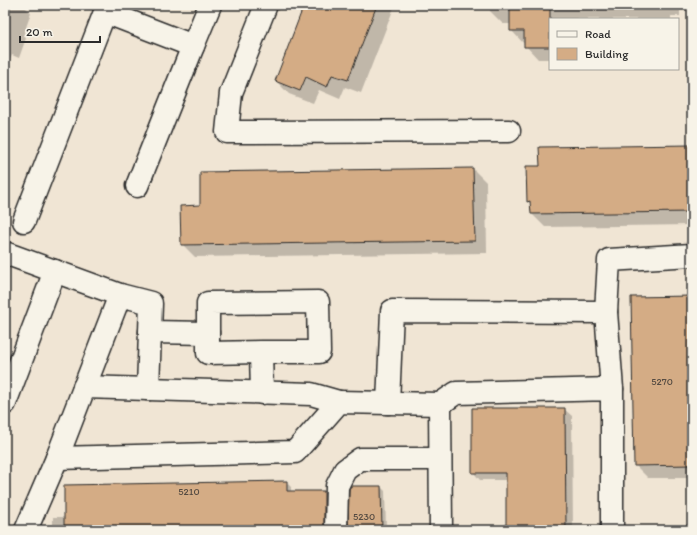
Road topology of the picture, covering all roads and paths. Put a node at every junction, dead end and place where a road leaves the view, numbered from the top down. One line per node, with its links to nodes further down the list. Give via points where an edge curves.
1 (210, 5): 4 (lane)
2 (266, 5): 5 (lane, via 231,93 227,132)
3 (107, 9): 4 (lane); 7 (lane)
4 (193, 46): 6 (lane)
5 (508, 131)
6 (137, 186)
7 (24, 221)
8 (5, 253): 10 (lane)
9 (692, 255): 12 (lane, via 609,260)
10 (55, 271): 11 (lane); 21 (lane)
11 (120, 295): 13 (lane, via 151,303); 16 (lane)
12 (606, 312): 18 (lane); 22 (lane, via 392,311)
13 (150, 332): 14 (lane); 17 (lane)
14 (208, 333): 15 (lane, via 208,353); 15 (lane, via 208,303 318,302 319,352)
15 (261, 352): 19 (lane)
16 (84, 387): 17 (lane); 24 (lane)
17 (148, 389): 19 (lane)
18 (612, 389): 23 (lane, via 456,394); 29 (lane)
19 (262, 393): 20 (lane, via 311,394)
20 (339, 402): 22 (lane); 24 (lane, via 295,452)
21 (5, 403)
22 (388, 403): 23 (lane)
23 (440, 404): 25 (lane)
24 (56, 458): 26 (lane)
25 (440, 459): 27 (lane, via 360,459 345,470 338,486); 28 (lane)
26 (26, 530)
27 (336, 530)
28 (441, 530)
29 (612, 530)

